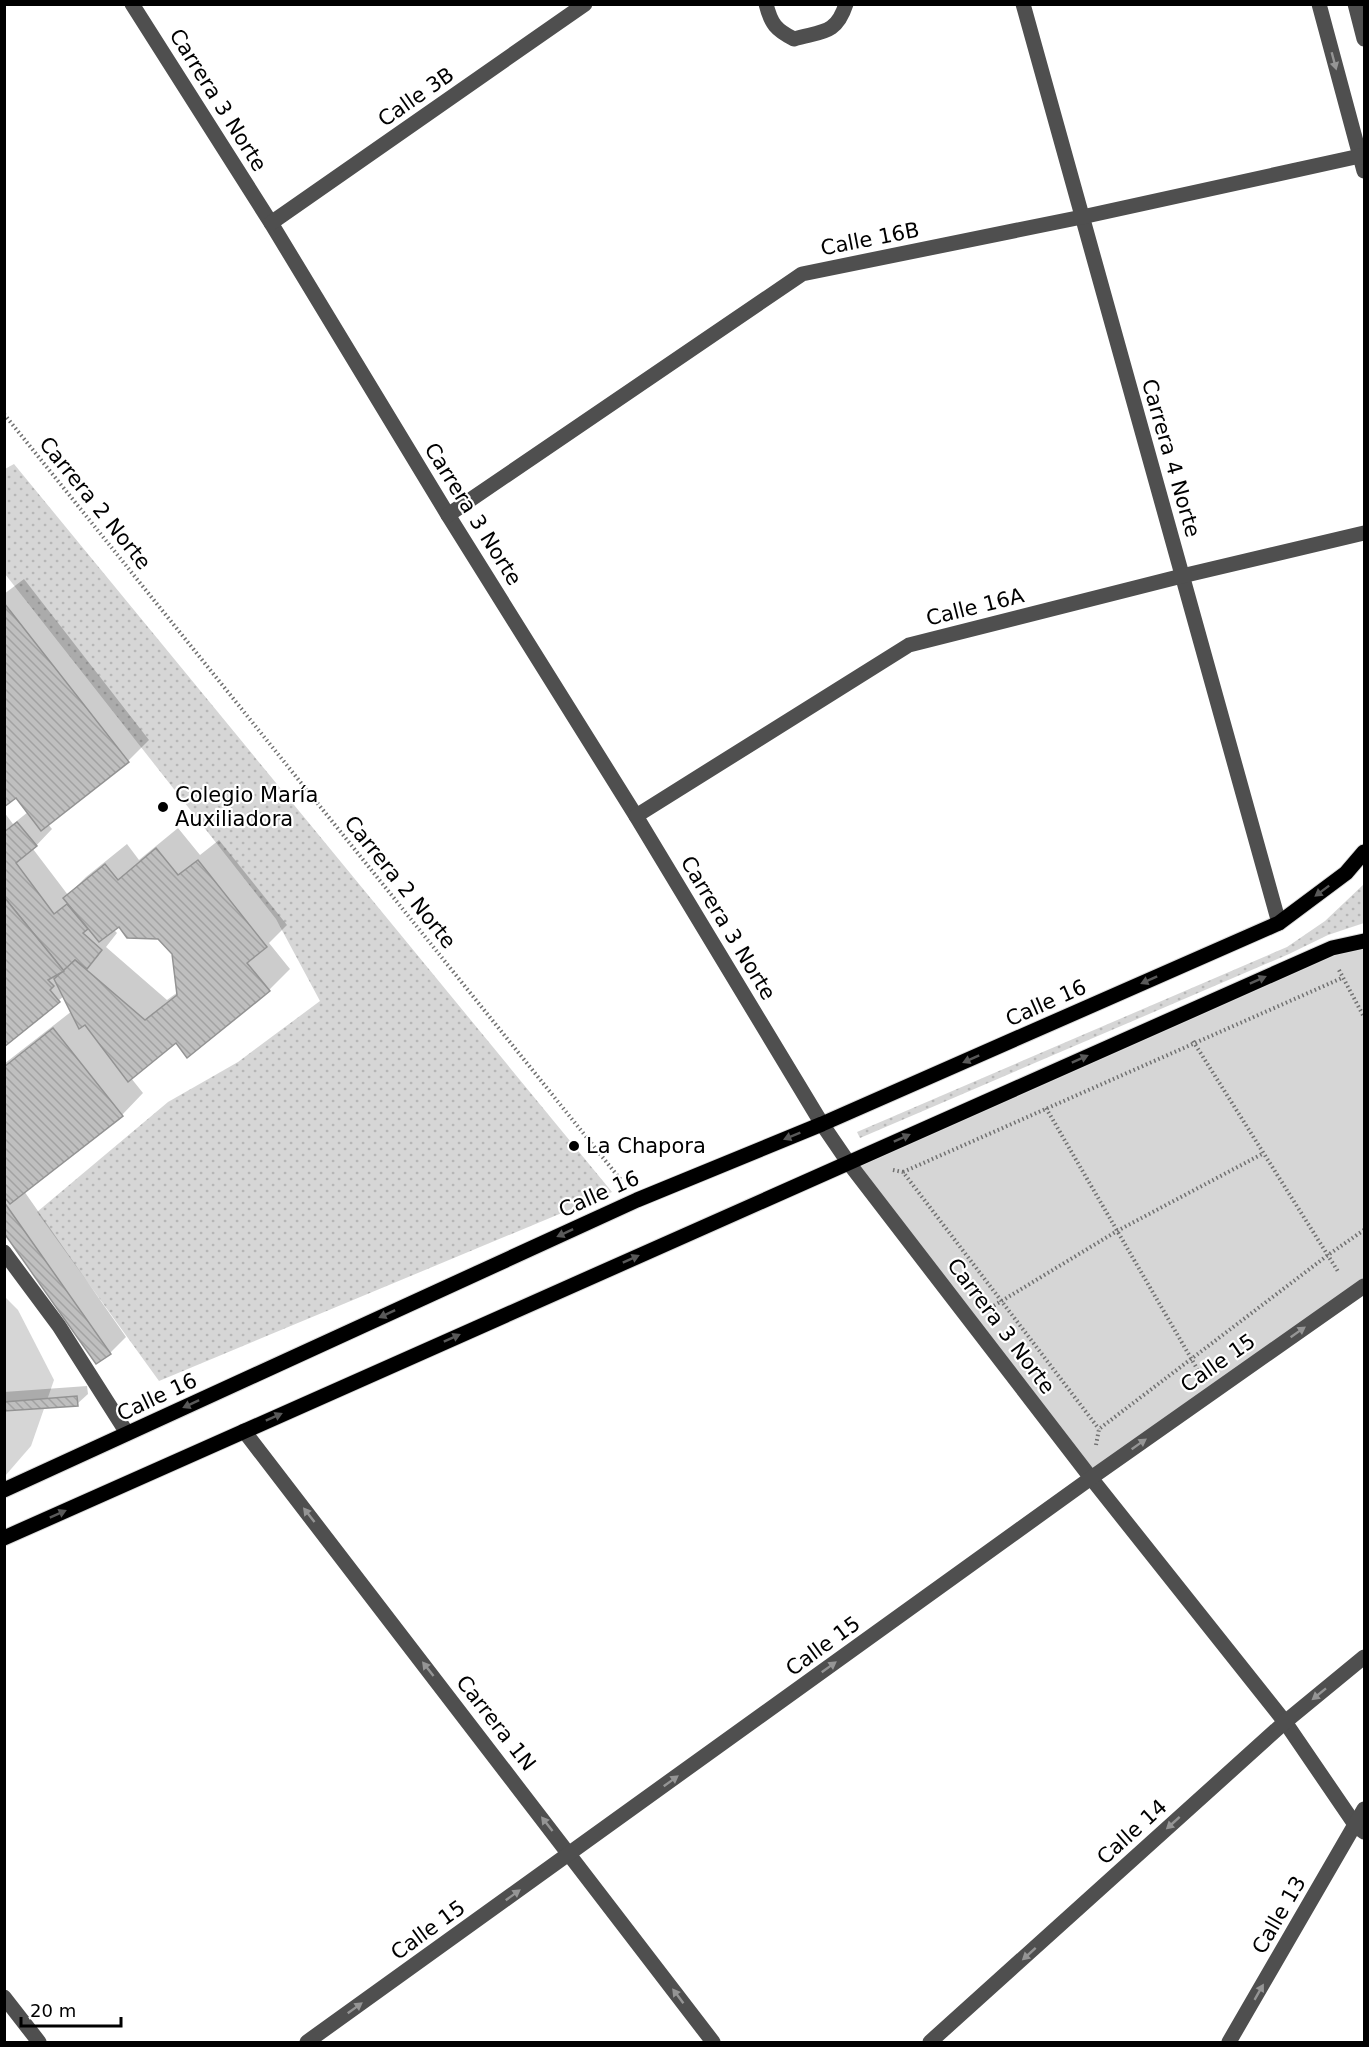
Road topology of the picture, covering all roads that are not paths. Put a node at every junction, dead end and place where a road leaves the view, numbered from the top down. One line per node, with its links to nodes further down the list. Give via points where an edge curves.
1 (132, 4): 12 (street, Carrera 3 Norte)
2 (585, 4): 12 (street, Calle 3B)
3 (766, 4): 4 (street, via 778,31 794,39 832,28 842,19)
4 (846, 4)
5 (1023, 4): 11 (street, Carrera 4 Norte)
6 (1319, 4): 9 (street, one-way to 9)
7 (1355, 4): 8 (street)
8 (1365, 39)
9 (1362, 156): 10 (street); 11 (street, Calle 16B)
10 (1365, 171)
11 (1082, 217): 13 (street, Calle 16B, via 802,274); 15 (street, Carrera 4 Norte)
12 (271, 223): 13 (street, Carrera 3 Norte)
13 (448, 515): 16 (street, Carrera 3 Norte)
14 (1365, 533): 15 (street, Calle 16A)
15 (1182, 576): 16 (street, Calle 16A, via 909,645); 18 (street, Carrera 4 Norte)
16 (636, 816): 20 (street, Carrera 3 Norte)
17 (1365, 852): 18 (main road, Calle 16, one-way to 18, via 1346,873)
18 (1279, 923): 20 (main road, Calle 16, one-way to 20)
19 (1365, 941): 21 (main road, one-way to 19, via 1332,948)
20 (822, 1124): 21 (street, Carrera 3 Norte); 25 (main road, Calle 16, one-way to 25, via 637,1200)
21 (848, 1162): 24 (main road, one-way to 21); 26 (street, Carrera 3 Norte)
22 (4, 1252): 25 (street, via 58,1326)
23 (1365, 1286): 26 (street, Calle 15, one-way to 23)
24 (244, 1431): 28 (main road, one-way to 24); 33 (street, Carrera 1N, one-way to 24)
25 (127, 1433): 27 (main road, Calle 16)
26 (1091, 1478): 30 (street, Carrera 3 Norte); 33 (street, Calle 15, one-way to 26)
27 (4, 1490)
28 (4, 1538)
29 (1365, 1657): 30 (street, Calle 14, one-way to 30)
30 (1285, 1722): 32 (street, Carrera 3 Norte); 38 (street, Calle 14, one-way to 38)
31 (1365, 1809): 32 (street, Calle 13)
32 (1360, 1829): 39 (street, Calle 13, one-way to 32)
33 (570, 1854): 36 (street, Calle 15, one-way to 33); 37 (street, Carrera 1N, one-way to 33)
34 (4, 1997): 35 (street)
35 (39, 2043)
36 (307, 2043)
37 (713, 2043)
38 (930, 2043)
39 (1229, 2043)

